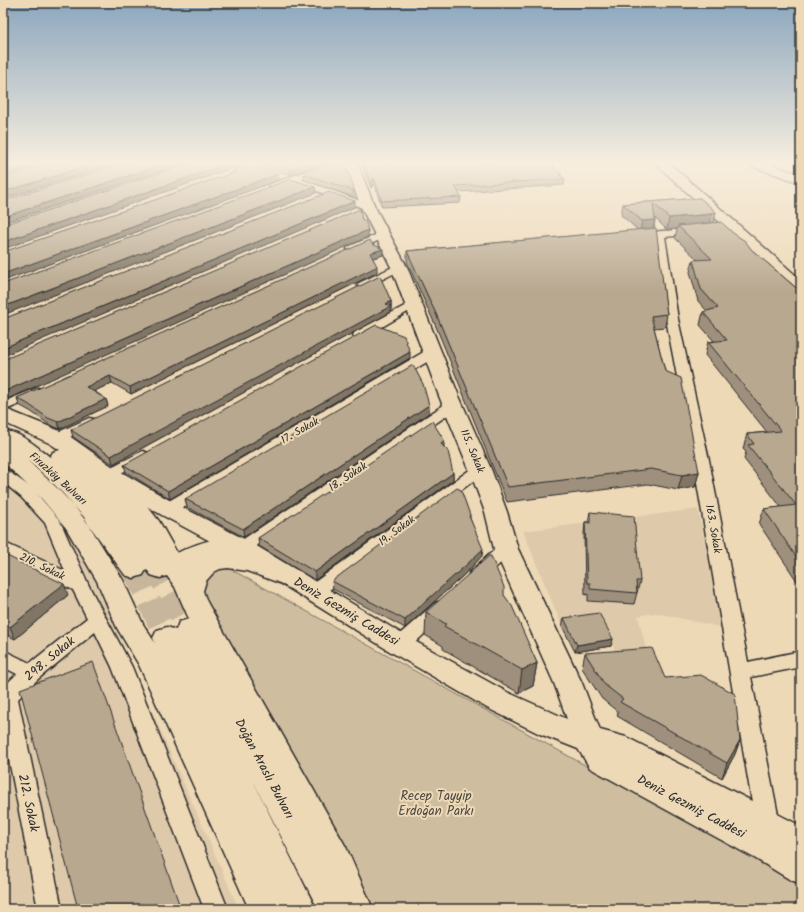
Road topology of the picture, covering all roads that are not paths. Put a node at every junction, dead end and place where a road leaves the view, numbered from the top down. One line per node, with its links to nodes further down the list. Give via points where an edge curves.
1 (352, 206): 4 (street)
2 (359, 206): 4 (street, 115. Sokak)
3 (709, 206): 5 (street)
4 (360, 210): 8 (street, 115. Sokak)
5 (735, 228): 6 (street); 11 (street)
6 (720, 229)
7 (705, 230): 42 (street, 163. Sokak, via 651,234 672,319 701,460)
8 (382, 235): 9 (street); 10 (street, 115. Sokak)
9 (340, 254)
10 (400, 261): 12 (street); 13 (street, 115. Sokak)
11 (801, 288)
12 (349, 292)
13 (414, 304): 14 (street); 15 (street, 115. Sokak)
14 (344, 343)
15 (432, 353): 17 (street, 115. Sokak); 28 (street, 17. Sokak)
16 (46, 388): 18 (street)
17 (453, 405): 25 (street, 115. Sokak); 30 (street, 18. Sokak)
18 (3, 407)
19 (3, 415): 22 (main road); 32 (main road, via 86,477 124,520)
20 (100, 416): 22 (street)
21 (3, 435): 32 (main road, Firuzköy Bulvarı, via 44,463 90,508)
22 (57, 438): 27 (main road)
23 (157, 448): 27 (street)
24 (3, 450): 35 (main road, via 50,494 75,524)
25 (480, 469): 31 (street, 115. Sokak); 34 (street, 19. Sokak)
26 (3, 474): 33 (street, via 28,493 52,521)
27 (108, 474): 28 (street, Deniz Gezmiş Caddesi); 32 (main road, via 150,527 162,547)
28 (168, 509): 30 (street, Deniz Gezmiş Caddesi)
29 (3, 548): 33 (street, 210. Sokak)
30 (242, 548): 32 (main road, via 214,548); 34 (street, Deniz Gezmiş Caddesi)
31 (506, 549): 39 (street); 45 (street, 115. Sokak, via 568,683)
32 (157, 566): 35 (main road, via 130,580); 36 (main road, via 182,575)
33 (80, 586): 37 (street)
34 (303, 586): 36 (main road, via 237,559 224,559 202,568 196,576); 39 (street, Deniz Gezmiş Caddesi)
35 (117, 593): 38 (main road)
36 (186, 616): 38 (main road, via 195,614 191,620 170,632 152,637); 52 (main road); 53 (main road, Doğan Araslı Bulvarı); 54 (main road, via 334,859)
37 (98, 619): 43 (street, 298. Sokak); 50 (street, via 122,667)
38 (134, 632): 51 (main road, via 152,661)
39 (400, 645): 45 (street, Deniz Gezmiş Caddesi, via 497,700)
40 (3, 658): 43 (street)
41 (801, 659): 42 (street)
42 (739, 671): 46 (street, 163. Sokak)
43 (31, 673): 44 (street, 298. Sokak)
44 (5, 698): 49 (street, 212. Sokak)
45 (589, 740): 46 (street, Deniz Gezmiş Caddesi, via 615,746); 48 (street, Deniz Gezmiş Caddesi, via 601,759)
46 (768, 825): 47 (street, Deniz Gezmiş Caddesi)
47 (801, 844)
48 (801, 868)
49 (50, 909)
50 (216, 909)
51 (269, 909)
52 (298, 909)
53 (338, 909)
54 (355, 909)

